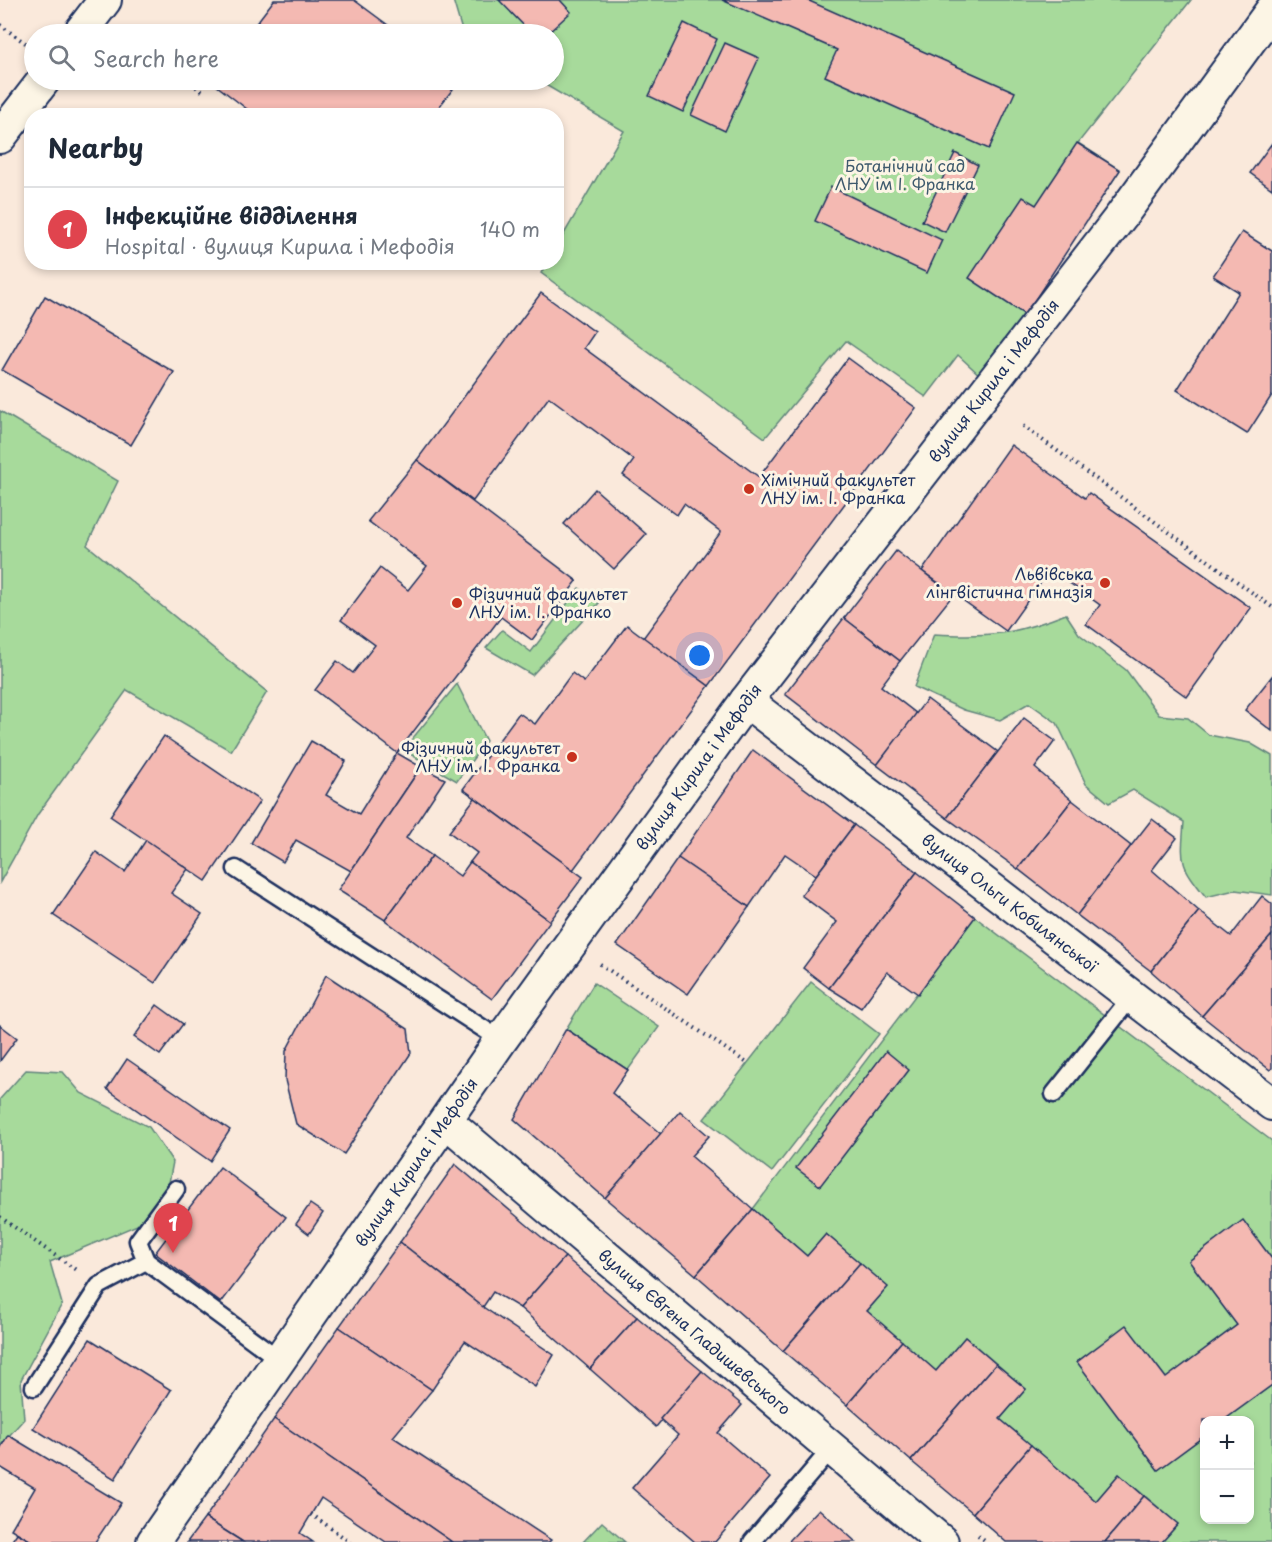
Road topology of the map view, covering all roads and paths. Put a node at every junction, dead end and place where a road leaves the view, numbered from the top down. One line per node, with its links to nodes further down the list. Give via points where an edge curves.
1 (105, 0): 3 (street)
2 (1272, 10): 10 (street, вулиця Кирила і Мефодія, via 1122,215)
3 (87, 24)
4 (0, 25): 5 (path)
5 (24, 42)
6 (36, 90): 7 (street)
7 (0, 137)
8 (1023, 426): 9 (path)
9 (1272, 607)
10 (746, 701): 13 (street, вулиця Ольги Кобилянської); 14 (street, вулиця Кирила і Мефодія)
11 (236, 869): 14 (lane)
12 (596, 962): 15 (path)
13 (1132, 996): 16 (lane); 17 (street, вулиця Ольги Кобилянської)
14 (501, 1040): 18 (street, вулиця Кирила і Мефодія)
15 (747, 1063)
16 (1054, 1094)
17 (1272, 1104)
18 (446, 1121): 23 (street, вулиця Кирила і Мефодія); 25 (street, вулиця Євгена Гладишевського)
19 (176, 1189): 21 (lane, via 138,1241)
20 (0, 1217): 22 (path)
21 (146, 1261): 22 (lane); 23 (lane)
22 (99, 1287): 24 (lane)
23 (280, 1360): 27 (street, вулиця Кирила і Мефодія)
24 (34, 1388)
25 (831, 1448): 29 (lane); 30 (street, вулиця Євгена Гладишевського)
26 (311, 1514): 28 (path)
27 (153, 1542)
28 (350, 1542)
29 (752, 1542)
30 (942, 1542)

